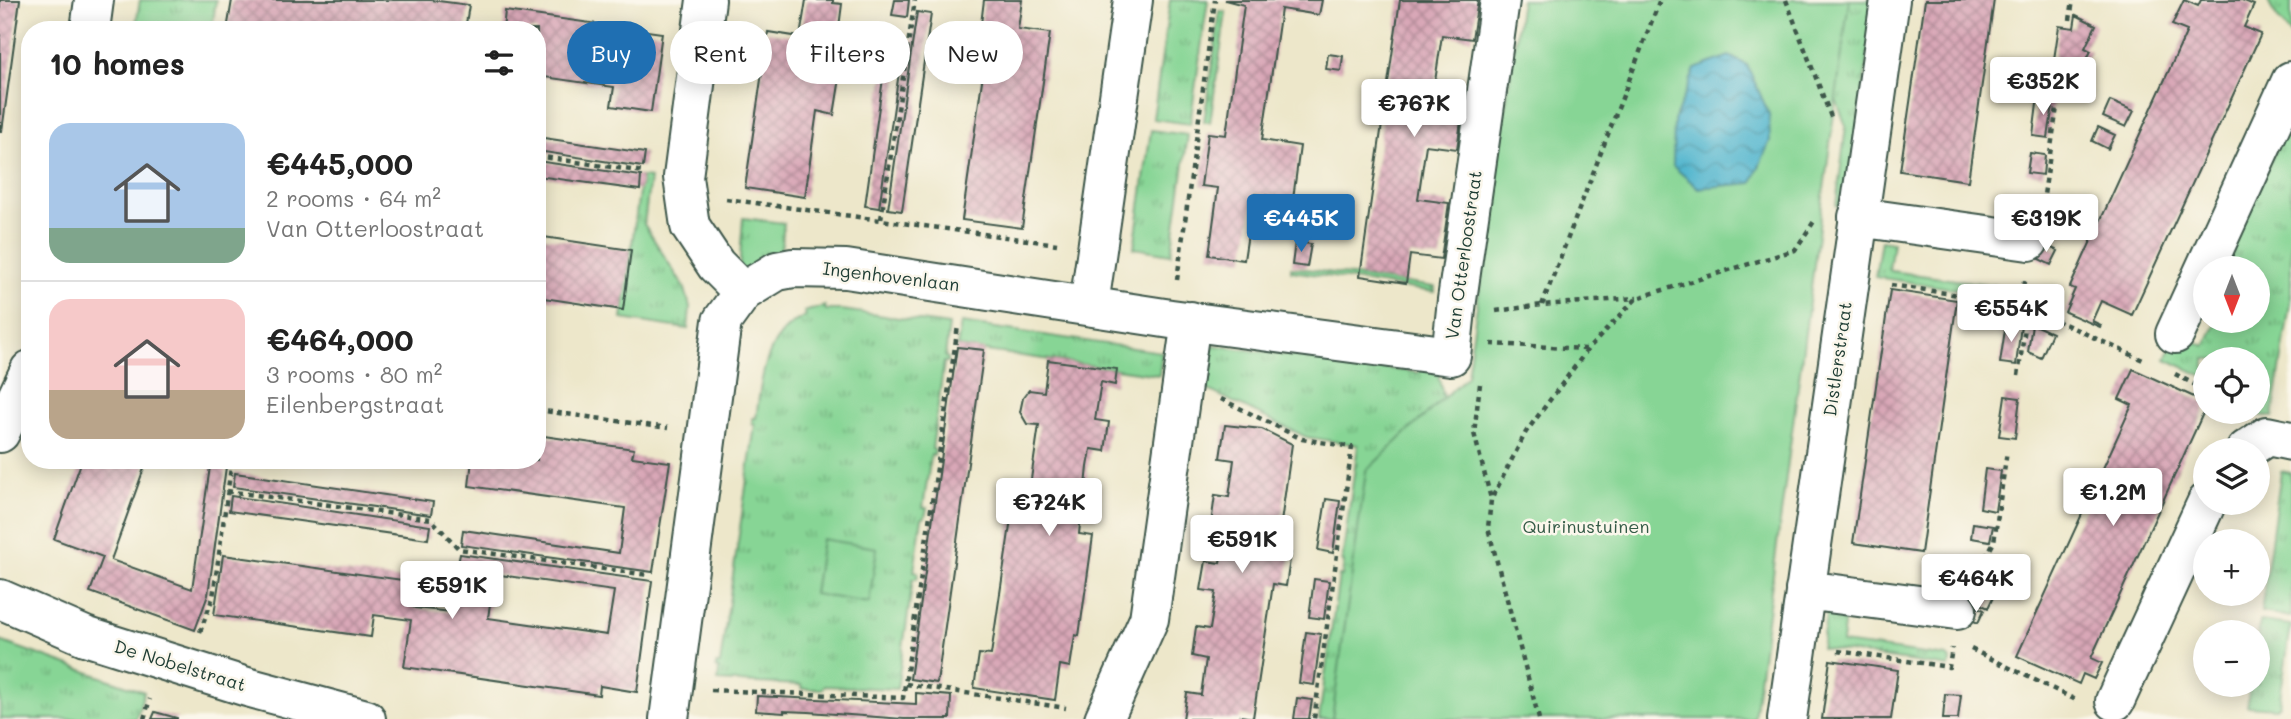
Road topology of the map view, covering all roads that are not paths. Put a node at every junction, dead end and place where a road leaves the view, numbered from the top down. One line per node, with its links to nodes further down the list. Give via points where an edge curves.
1 (94, 0): 6 (street)
2 (706, 0): 10 (street, via 684,185 690,226 716,265)
3 (1133, 0): 11 (street)
4 (1500, 0): 12 (street, Van Otterloostraat, via 1451,356)
5 (1890, 0): 8 (street, Distlerstraat)
6 (91, 21)
7 (2291, 80): 13 (street)
8 (1858, 217): 9 (street); 19 (street, Distlerstraat)
9 (2029, 241)
10 (743, 292): 11 (street, Ingenhovenlaan, via 777,271 846,269); 23 (street, Ingenhovenlaan, via 722,321)
11 (1089, 305): 12 (street, Van Otterloostraat)
12 (1181, 320): 25 (street, via 1182,387 1149,619)
13 (2175, 334)
14 (21, 389): 15 (street)
15 (0, 433)
16 (2264, 438): 17 (street)
17 (2291, 442)
18 (2201, 515): 22 (street)
19 (1805, 590): 21 (street); 27 (street, Distlerstraat)
20 (0, 599): 24 (street, De Nobelstraat, via 85,636)
21 (1955, 626)
22 (2115, 701)
23 (671, 704)
24 (324, 714): 26 (street, De Nobelstraat)
25 (1105, 717)
26 (366, 719)
27 (1787, 719)

